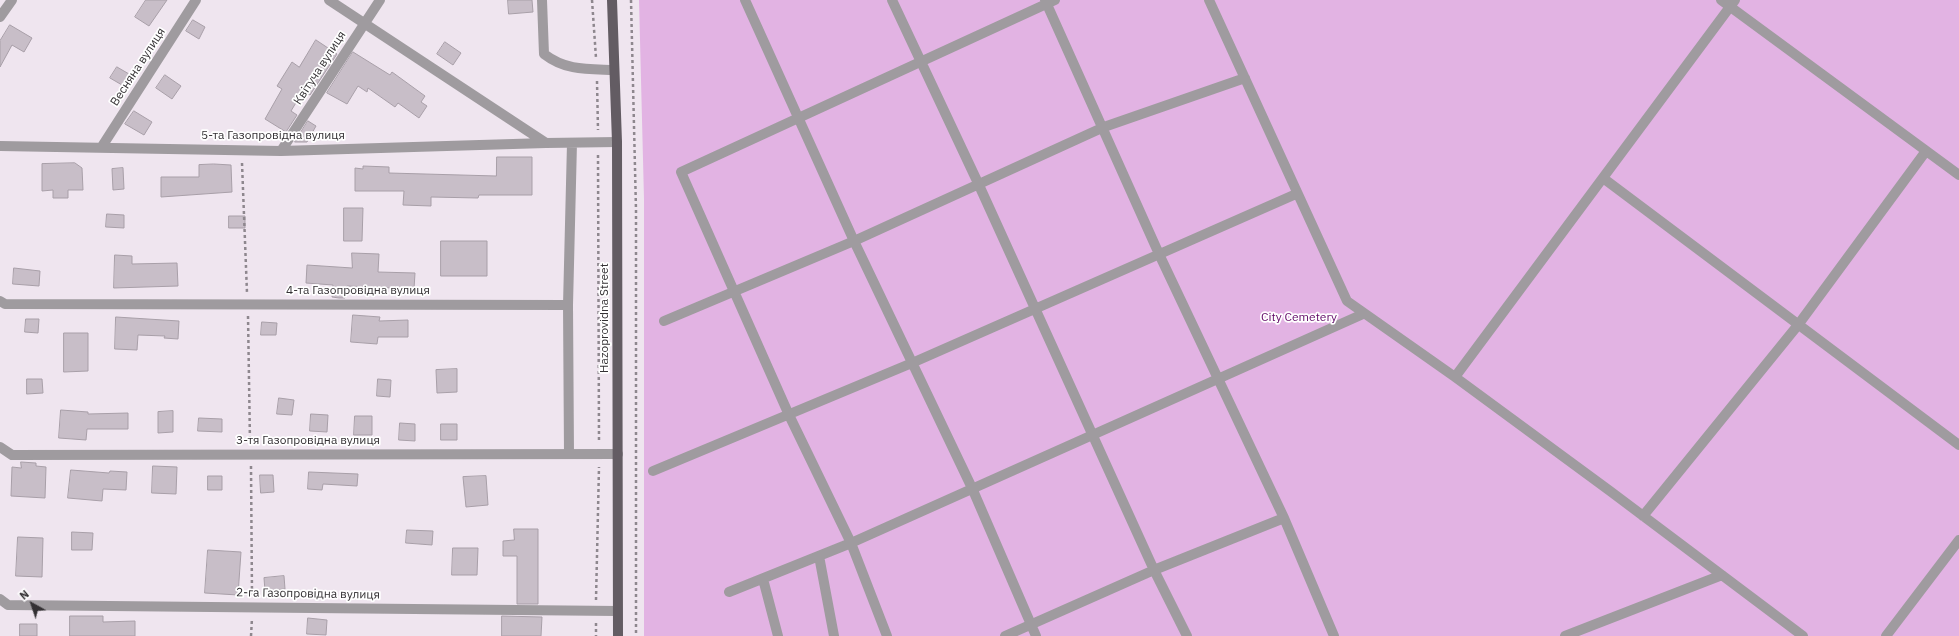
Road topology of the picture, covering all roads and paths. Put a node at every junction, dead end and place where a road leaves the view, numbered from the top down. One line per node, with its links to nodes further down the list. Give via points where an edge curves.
1 (12, 0): 15 (street)
2 (196, 0): 28 (street, Весняна вулиця)
3 (329, 0): 16 (street)
4 (380, 0): 16 (street, Квітуча вулиця)
5 (542, 0): 18 (street, via 544,54 555,62 573,68)
6 (592, 0): 18 (path)
7 (612, 0): 19 (main road, Hazoprovidna Street)
8 (631, 0): 76 (path, via 636,210)
9 (745, 0): 21 (street)
10 (892, 0): 17 (street)
11 (1209, 0): 20 (street)
12 (1721, 0): 14 (street)
13 (1049, 1): 17 (street); 22 (street)
14 (1732, 3): 31 (street); 33 (street)
15 (0, 17)
16 (364, 24): 25 (street); 30 (street, Квітуча вулиця)
17 (920, 62): 21 (street); 34 (street)
18 (597, 70): 19 (street); 23 (path)
19 (614, 70): 24 (main road, Hazoprovidna Street)
20 (1245, 78): 22 (street); 35 (street)
21 (799, 119): 36 (street); 38 (street, via 681,172)
22 (1104, 127): 34 (street); 37 (street)
23 (598, 142): 24 (street, 5-та Газопровідна вулиця); 26 (street, 5-та Газопровідна вулиця); 55 (path)
24 (617, 142): 56 (main road, Hazoprovidna Street)
25 (546, 143): 26 (street, 5-та Газопровідна вулиця); 30 (street, 5-та Газопровідна вулиця)
26 (572, 143): 41 (street)
27 (0, 146): 28 (street, 5-та Газопровідна вулиця)
28 (101, 148): 29 (street, 5-та Газопровідна вулиця)
29 (241, 150): 30 (street, 5-та Газопровідна вулиця); 40 (path)
30 (281, 151)
31 (1926, 151): 32 (street); 45 (street)
32 (1959, 175)
33 (1603, 178): 45 (street); 47 (street)
34 (978, 184): 36 (street); 42 (street)
35 (1296, 194): 37 (street); 43 (street, via 1347,301)
36 (854, 241): 38 (street); 46 (street)
37 (1159, 254): 42 (street); 48 (street)
38 (733, 291): 44 (street); 49 (street)
39 (0, 301): 40 (street, 4-та Газопровідна вулиця, via 5,304)
40 (248, 304): 41 (street, 4-та Газопровідна вулиця); 53 (path)
41 (568, 305): 54 (street)
42 (1035, 308): 46 (street); 50 (street)
43 (1363, 314): 47 (street); 48 (street)
44 (664, 321)
45 (1798, 325): 51 (street); 59 (street)
46 (912, 362): 49 (street); 58 (street)
47 (1455, 377): 59 (street)
48 (1218, 379): 50 (street); 60 (street)
49 (789, 415): 57 (street); 62 (street)
50 (1093, 436): 58 (street); 64 (street)
51 (1959, 445)
52 (0, 447): 53 (street, 3-тя Газопровідна вулиця, via 12,455)
53 (251, 454): 54 (street, 3-тя Газопровідна вулиця); 69 (path)
54 (569, 454): 55 (street, 3-тя Газопровідна вулиця)
55 (599, 454): 56 (street, 3-тя Газопровідна вулиця); 70 (path)
56 (618, 454): 71 (main road, Hazoprovidna Street)
57 (654, 471)
58 (972, 488): 62 (street); 72 (street)
59 (1644, 516): 65 (street)
60 (1284, 518): 64 (street); 83 (street)
61 (1959, 540): 86 (street)
62 (851, 543): 63 (street); 79 (street)
63 (819, 556): 66 (street); 78 (street)
64 (1154, 570): 72 (street); 82 (street)
65 (1722, 575): 84 (street); 85 (street)
66 (763, 579): 67 (street); 77 (street)
67 (729, 592)
68 (0, 599): 69 (street, 2-га Газопровідна вулиця, via 8,605)
69 (252, 607): 70 (street, 2-га Газопровідна вулиця); 73 (path)
70 (595, 610): 71 (street, 2-га Газопровідна вулиця); 74 (path)
71 (617, 610): 75 (main road, Hazoprovidna Street)
72 (1031, 623): 80 (street); 81 (street)
73 (251, 636)
74 (596, 636)
75 (618, 636)
76 (636, 636)
77 (778, 636)
78 (834, 636)
79 (887, 636)
80 (1005, 636)
81 (1036, 636)
82 (1187, 636)
83 (1334, 636)
84 (1565, 636)
85 (1803, 636)
86 (1886, 636)

